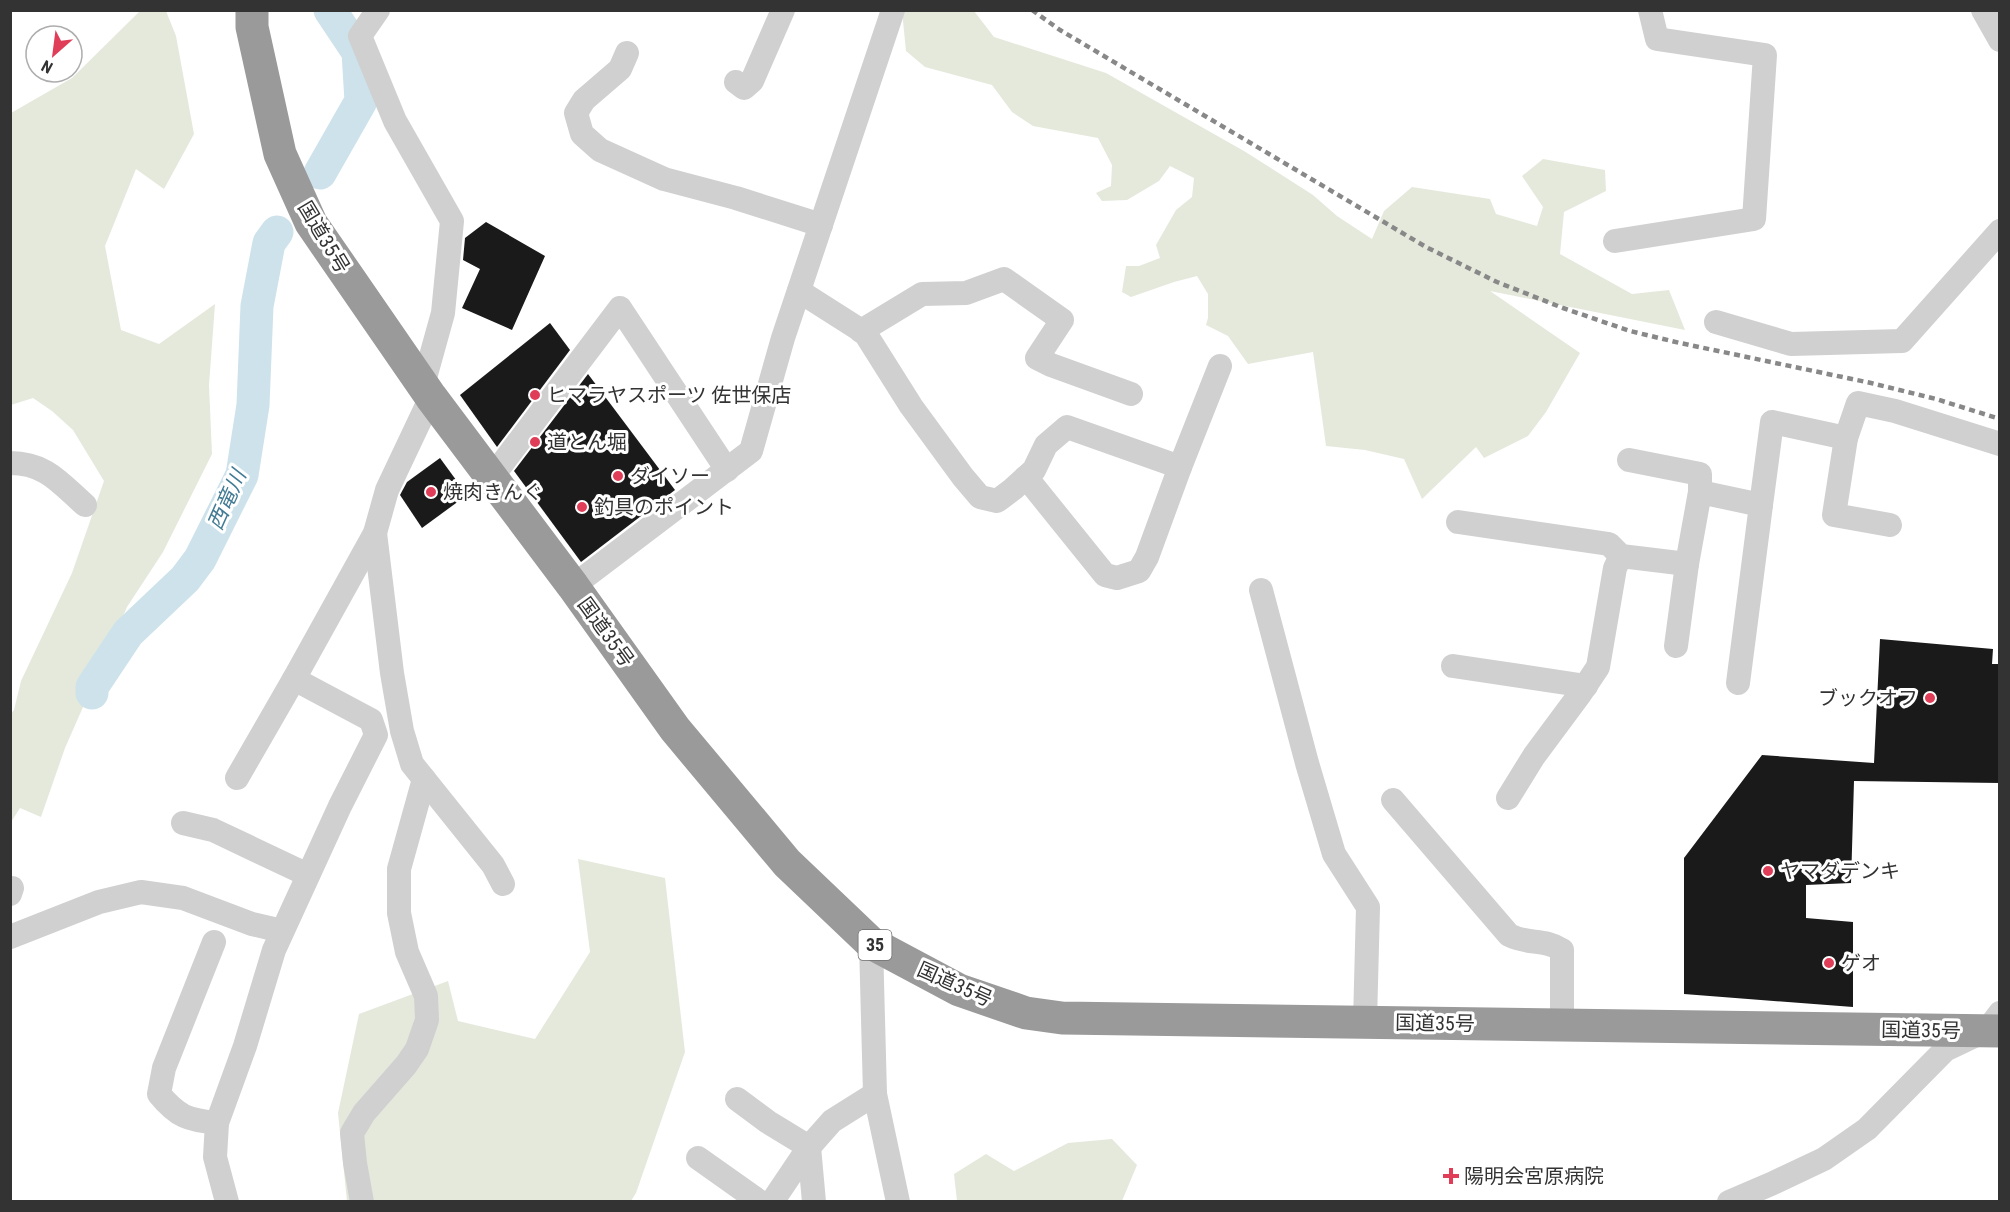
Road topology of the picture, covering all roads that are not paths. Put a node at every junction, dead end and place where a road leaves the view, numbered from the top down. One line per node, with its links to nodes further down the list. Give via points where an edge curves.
1 (252, 10): 17 (highway, 国道35号 / 35, via 252,27 280,154 311,223)
2 (378, 10): 17 (street, via 360,36 395,121 452,221 442,313)
3 (783, 10): 9 (street, via 752,81 744,88)
4 (893, 10): 10 (street)
5 (1650, 10): 12 (street, via 1657,39 1765,55 1754,219)
6 (1983, 10): 7 (street)
7 (2000, 40)
8 (627, 53): 10 (street, via 621,69 584,100 576,113 582,134 600,150 664,179)
9 (736, 82)
10 (821, 225): 13 (street)
11 (2000, 231): 14 (street, via 1902,341 1791,344)
12 (1615, 241)
13 (799, 291): 15 (street); 24 (street, via 751,451)
14 (1716, 322)
15 (861, 331): 18 (street, via 922,294 966,293 1004,279 1062,320 1037,358); 26 (street, via 911,406 980,497 997,501)
16 (1220, 366): 23 (street)
17 (427, 391): 25 (highway, 国道35号 / 35); 32 (street, via 387,490)
18 (1131, 394)
19 (1846, 438): 20 (street, via 1858,403); 29 (street, via 1772,422); 31 (street, via 1834,515)
20 (2000, 444)
21 (1629, 460): 27 (street, via 1700,474)
22 (10, 463): 28 (street, via 46,471)
23 (1180, 467): 26 (street, via 1067,427 1046,444 1034,470); 26 (street, via 1139,571 1117,578 1105,575)
24 (727, 470): 25 (street, via 620,308); 35 (street)
25 (492, 477): 35 (highway, 国道35号 / 35)
26 (1026, 477)
27 (1700, 492): 29 (street); 34 (street)
28 (85, 505)
29 (1761, 505): 40 (street)
30 (1458, 522): 33 (street, via 1610,544)
31 (1890, 525)
32 (375, 533): 39 (street); 43 (street, via 402,731 412,764)
33 (1621, 556): 34 (street); 41 (street, via 1615,568 1598,667)
34 (1687, 564): 37 (street)
35 (573, 586): 52 (highway, 国道35号 / 35, via 675,729 787,863)
36 (1262, 590): 53 (street, via 1334,854 1368,908)
37 (1676, 646)
38 (1454, 666): 41 (street)
39 (294, 679): 42 (street); 47 (street, via 371,720 376,735)
40 (1738, 683)
41 (1586, 686): 44 (street)
42 (237, 778)
43 (424, 779): 48 (street, via 493,865); 62 (street, via 399,869 399,914 407,952 426,996 427,1020 417,1049 352,1132)
44 (1508, 798)
45 (1394, 800): 54 (street, via 1509,935 1518,940 1551,943 1562,950)
46 (183, 823): 47 (street, via 213,830)
47 (308, 875): 49 (street)
48 (503, 884)
49 (282, 931): 50 (street, via 183,898 141,892 99,902); 58 (street)
50 (10, 937)
51 (214, 942): 58 (street, via 164,1068 159,1094 170,1108 192,1120)
52 (871, 943): 53 (highway, 国道35号 / 35, via 958,990 1026,1012 1062,1018); 56 (street)
53 (1365, 1022): 54 (highway, 国道35号 / 35)
54 (1562, 1025): 55 (highway, 国道35号 / 35)
55 (1995, 1025): 67 (street, via 1945,1050 1867,1129 1824,1159)
56 (875, 1094): 59 (street, via 832,1121); 66 (street)
57 (737, 1099): 59 (street)
58 (217, 1123): 61 (street, via 215,1157)
59 (809, 1147): 64 (street); 65 (street)
60 (698, 1158): 63 (street)
61 (227, 1202)
62 (362, 1202)
63 (760, 1202)
64 (772, 1202)
65 (814, 1202)
66 (898, 1202)
67 (1730, 1202)

